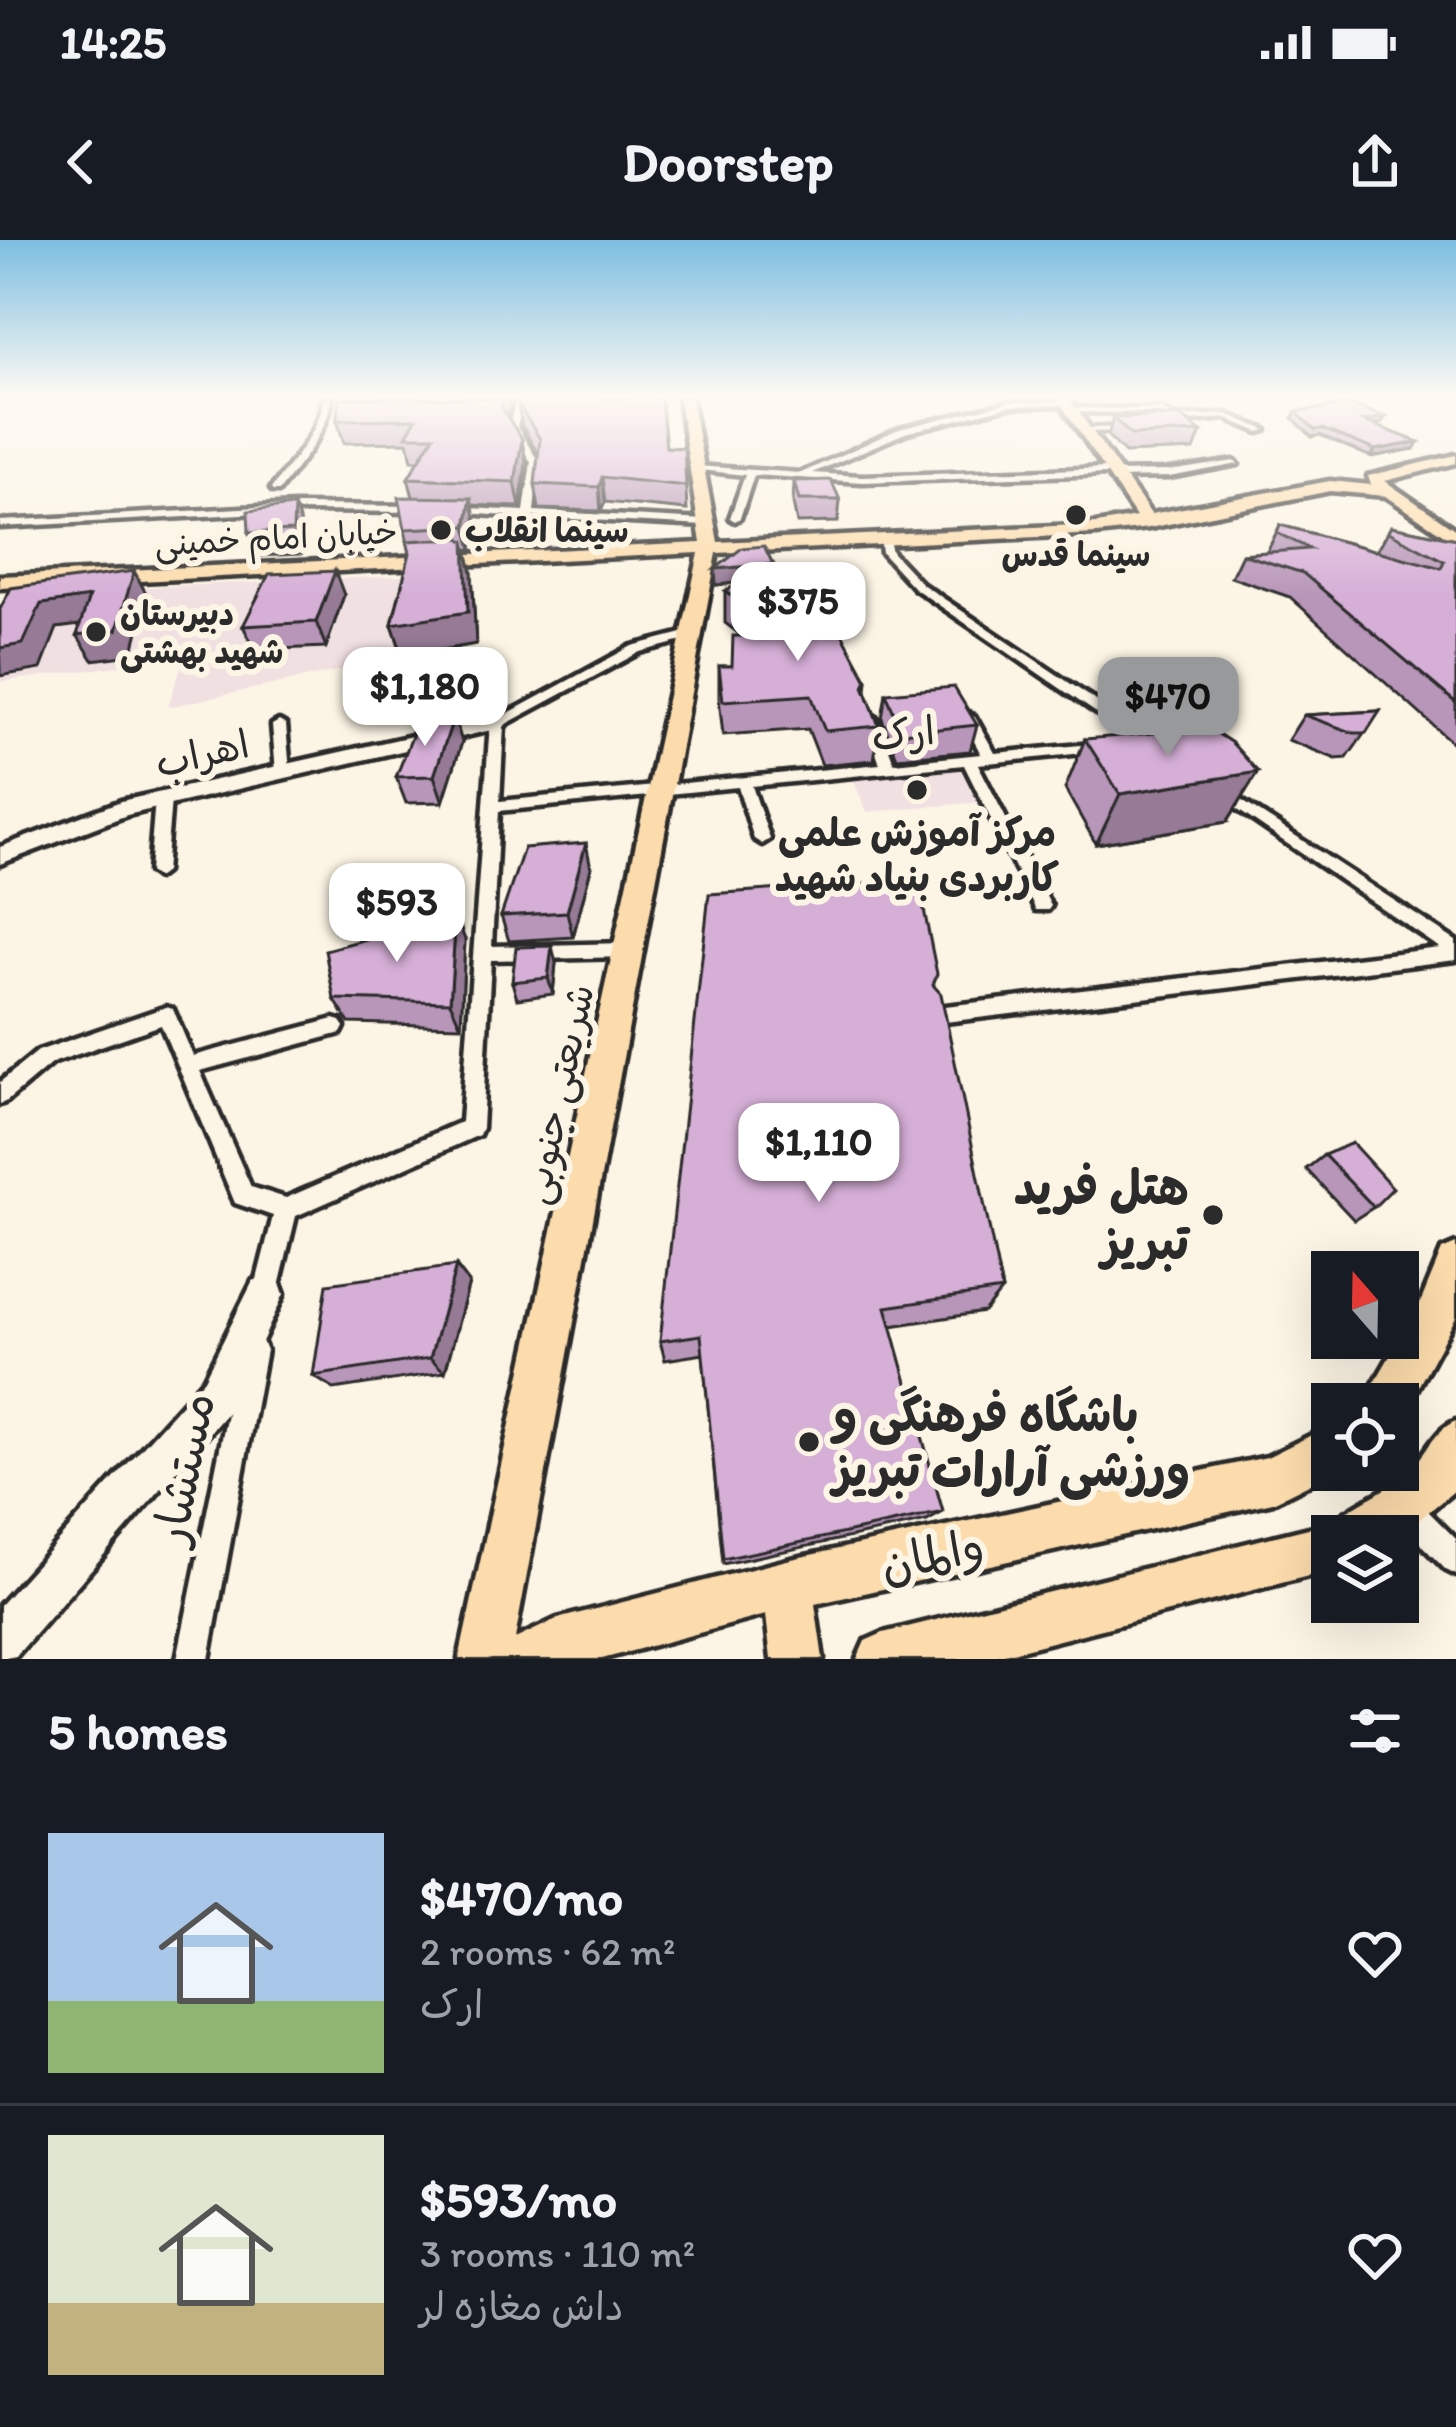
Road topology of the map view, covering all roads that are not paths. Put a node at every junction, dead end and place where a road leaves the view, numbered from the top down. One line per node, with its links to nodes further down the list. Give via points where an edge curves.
1 (294, 464): 12 (street)
2 (536, 464): 14 (street)
3 (695, 464): 8 (main road)
4 (823, 464): 11 (street)
5 (1105, 464): 10 (main road)
6 (1233, 464): 10 (street)
7 (1430, 464): 13 (main road, via 1373,479)
8 (696, 469): 9 (street); 18 (main road)
9 (750, 472): 11 (street); 15 (street)
10 (1111, 473): 11 (street); 16 (main road)
11 (800, 474)
12 (276, 490)
13 (1384, 491): 16 (main road, خیابان امام خمینی, via 1330,486); 19 (main road)
14 (530, 513): 17 (street, via 295,508); 18 (street); 21 (street)
15 (734, 518)
16 (1146, 520): 20 (main road, خیابان امام خمینی)
17 (0, 524)
18 (708, 534): 20 (main road, خیابان امام خمینی); 22 (main road, خیابان امام خمینی); 23 (main road, شریعتی جنوبی)
19 (1456, 538)
20 (884, 539): 28 (street, via 918,586)
21 (525, 547)
22 (0, 582)
23 (694, 634): 26 (street, via 636,649); 36 (main road, شریعتی جنوبی)
24 (968, 717): 30 (street)
25 (870, 718): 32 (street)
26 (496, 723): 33 (street, اهراب); 38 (street)
27 (279, 725): 33 (street)
28 (1149, 742): 29 (street); 30 (street, ارک)
29 (1168, 756)
30 (989, 758): 31 (street, ارک)
31 (968, 760): 32 (street, ارک); 42 (street)
32 (889, 768): 35 (street, ارک)
33 (283, 772): 37 (street, اهراب)
34 (1208, 782): 44 (street)
35 (744, 783): 36 (street, ارک); 39 (street)
36 (664, 791): 38 (street, ارک); 43 (main road, شریعتی جنوبی)
37 (163, 799): 40 (street, اهراب); 41 (street)
38 (491, 807): 45 (street)
39 (761, 839)
40 (0, 856)
41 (157, 872)
42 (1042, 906)
43 (629, 950): 45 (street); 63 (main road, شریعتی جنوبی)
44 (1456, 951): 46 (street)
45 (482, 953): 50 (street, via 471,1128)
46 (937, 1016)
47 (334, 1027): 48 (street)
48 (188, 1066): 49 (street, via 166,1015 45,1057); 50 (street, via 243,1196)
49 (0, 1095)
50 (286, 1209): 52 (street, مستشار)
51 (1456, 1264): 53 (main road)
52 (266, 1294): 61 (street, via 218,1393); 62 (street, مستشار)
53 (1396, 1383)
54 (1456, 1444): 56 (main road)
55 (1311, 1459): 60 (main road, والمان, via 1273,1478)
56 (1405, 1508): 57 (main road); 59 (street)
57 (1392, 1515)
58 (1311, 1551): 66 (main road)
59 (1456, 1560)
60 (787, 1586): 64 (main road, والمان, via 557,1645); 65 (main road)
61 (0, 1640)
62 (193, 1659)
63 (485, 1659)
64 (530, 1659)
65 (797, 1659)
66 (883, 1659)

